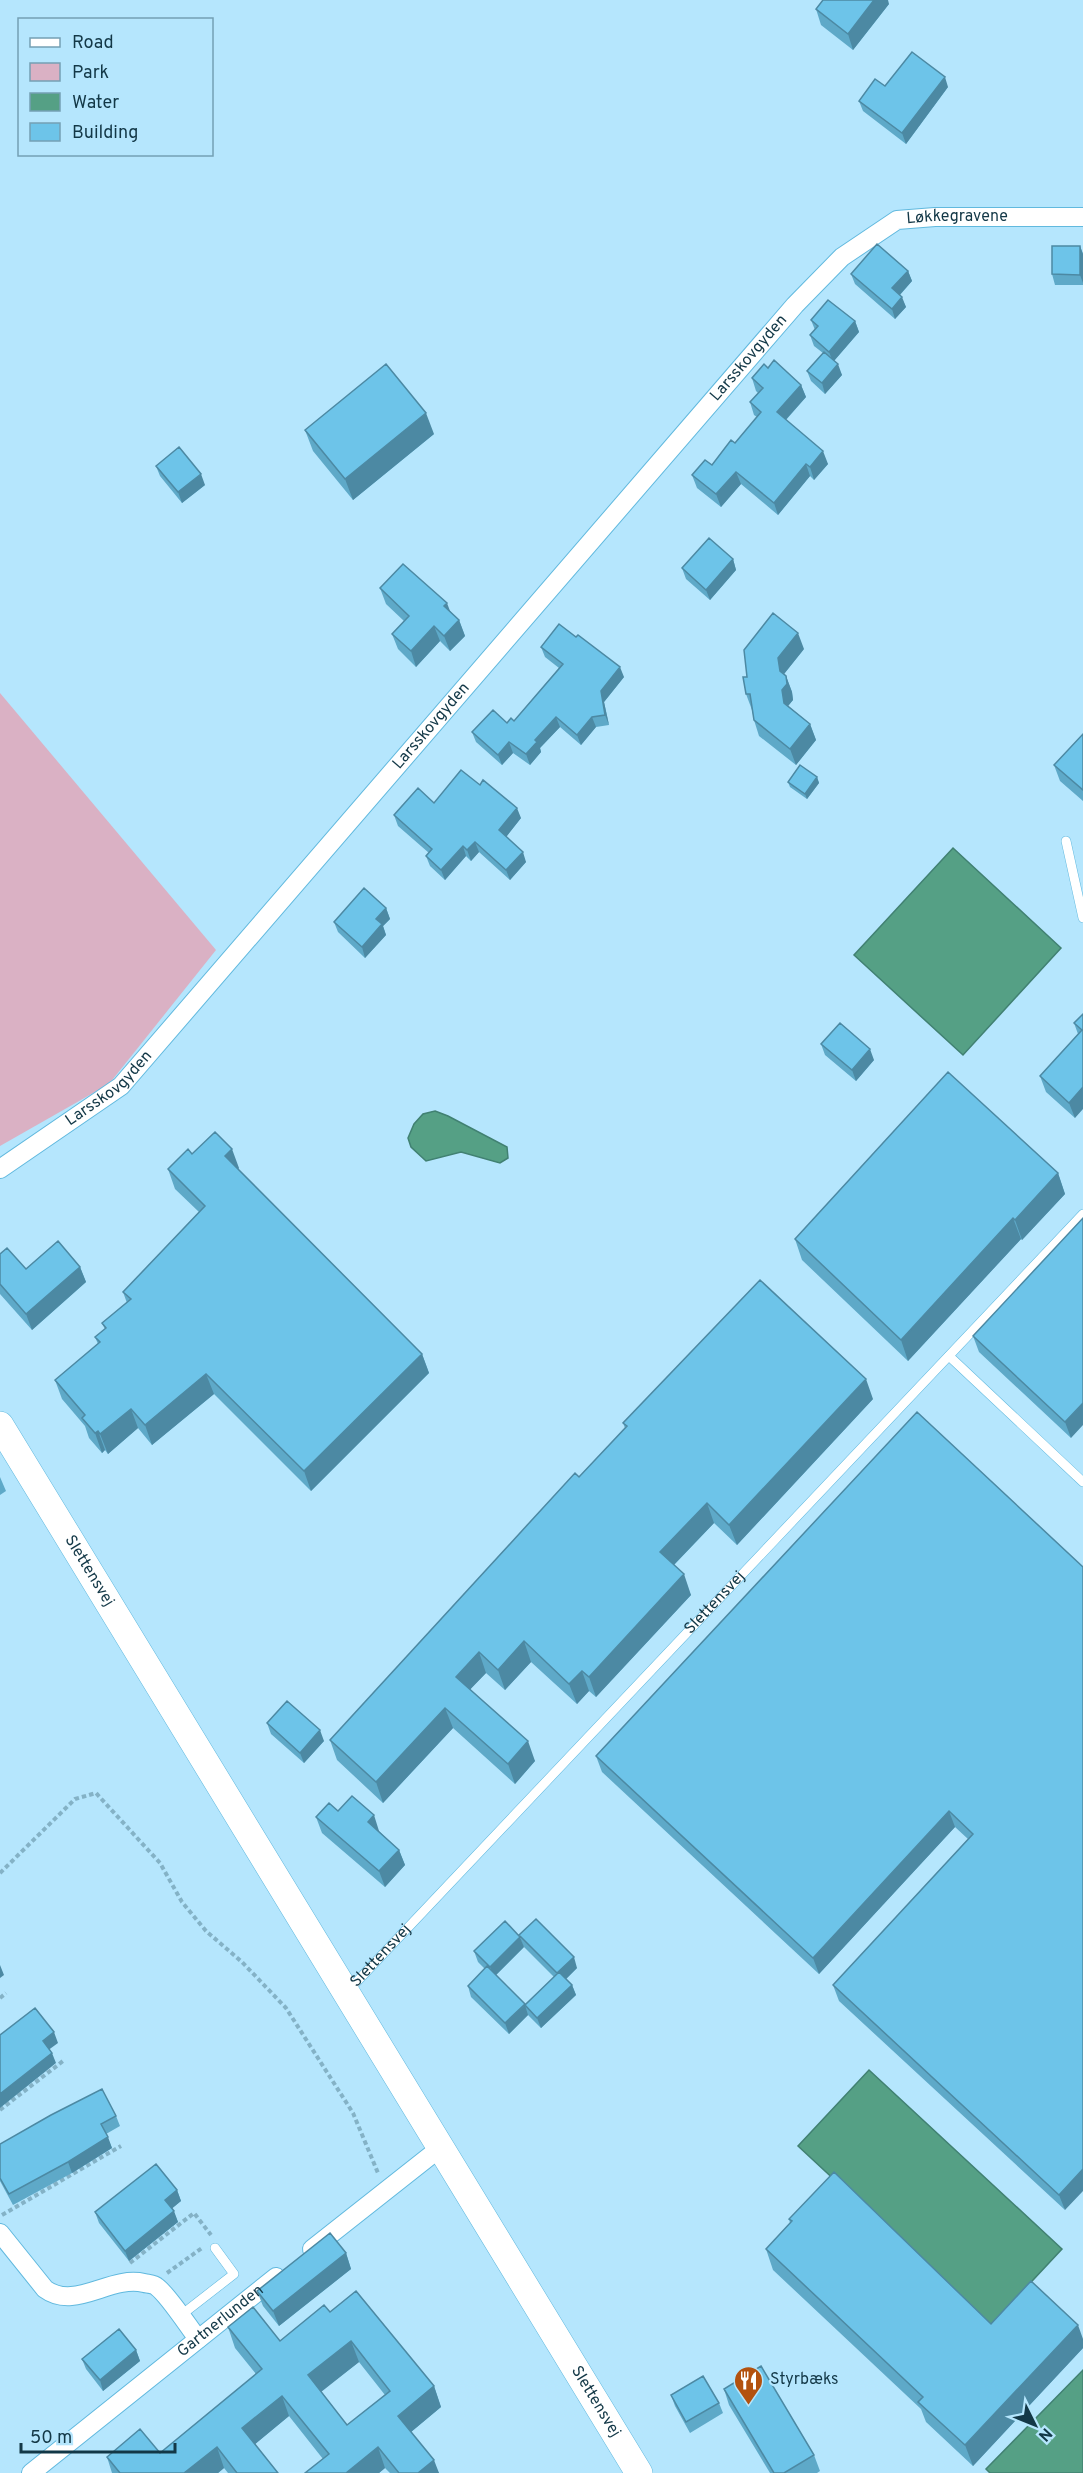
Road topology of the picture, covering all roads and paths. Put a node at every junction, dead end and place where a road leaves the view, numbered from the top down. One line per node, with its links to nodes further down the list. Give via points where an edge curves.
1 (1083, 218): 2 (street, Løkkegravene, via 897,220)
2 (842, 257): 5 (street, Larsskovgyden, via 780,323 121,1086)
3 (1066, 840): 4 (lane)
4 (1083, 918)
5 (0, 1168)
6 (1083, 1214): 7 (lane, Slettensvej)
7 (949, 1356): 9 (lane); 12 (lane, Slettensvej)
8 (0, 1425): 12 (street, Slettensvej)
9 (1083, 1482)
10 (0, 1873): 18 (path, via 75,1799 96,1793 160,1863 182,1902 207,1931 286,2008 354,2113)
11 (6, 1993): 13 (path)
12 (347, 1993): 17 (street, Slettensvej)
13 (0, 1998)
14 (63, 2061): 15 (path)
15 (0, 2110)
16 (121, 2146): 19 (path)
17 (441, 2148): 18 (street, Gartnerlunden); 27 (street, Slettensvej)
18 (386, 2192): 25 (street, Gartnerlunden)
19 (0, 2216)
20 (0, 2233): 23 (street, via 54,2296 72,2297)
21 (214, 2248): 22 (path, via 201,2248); 23 (path, via 214,2239 194,2213); 24 (lane, via 234,2274)
22 (156, 2286): 23 (street, via 120,2282); 24 (street)
23 (102, 2288)
24 (180, 2316): 25 (street)
25 (198, 2339): 26 (street, Gartnerlunden)
26 (31, 2473)
27 (639, 2473)

